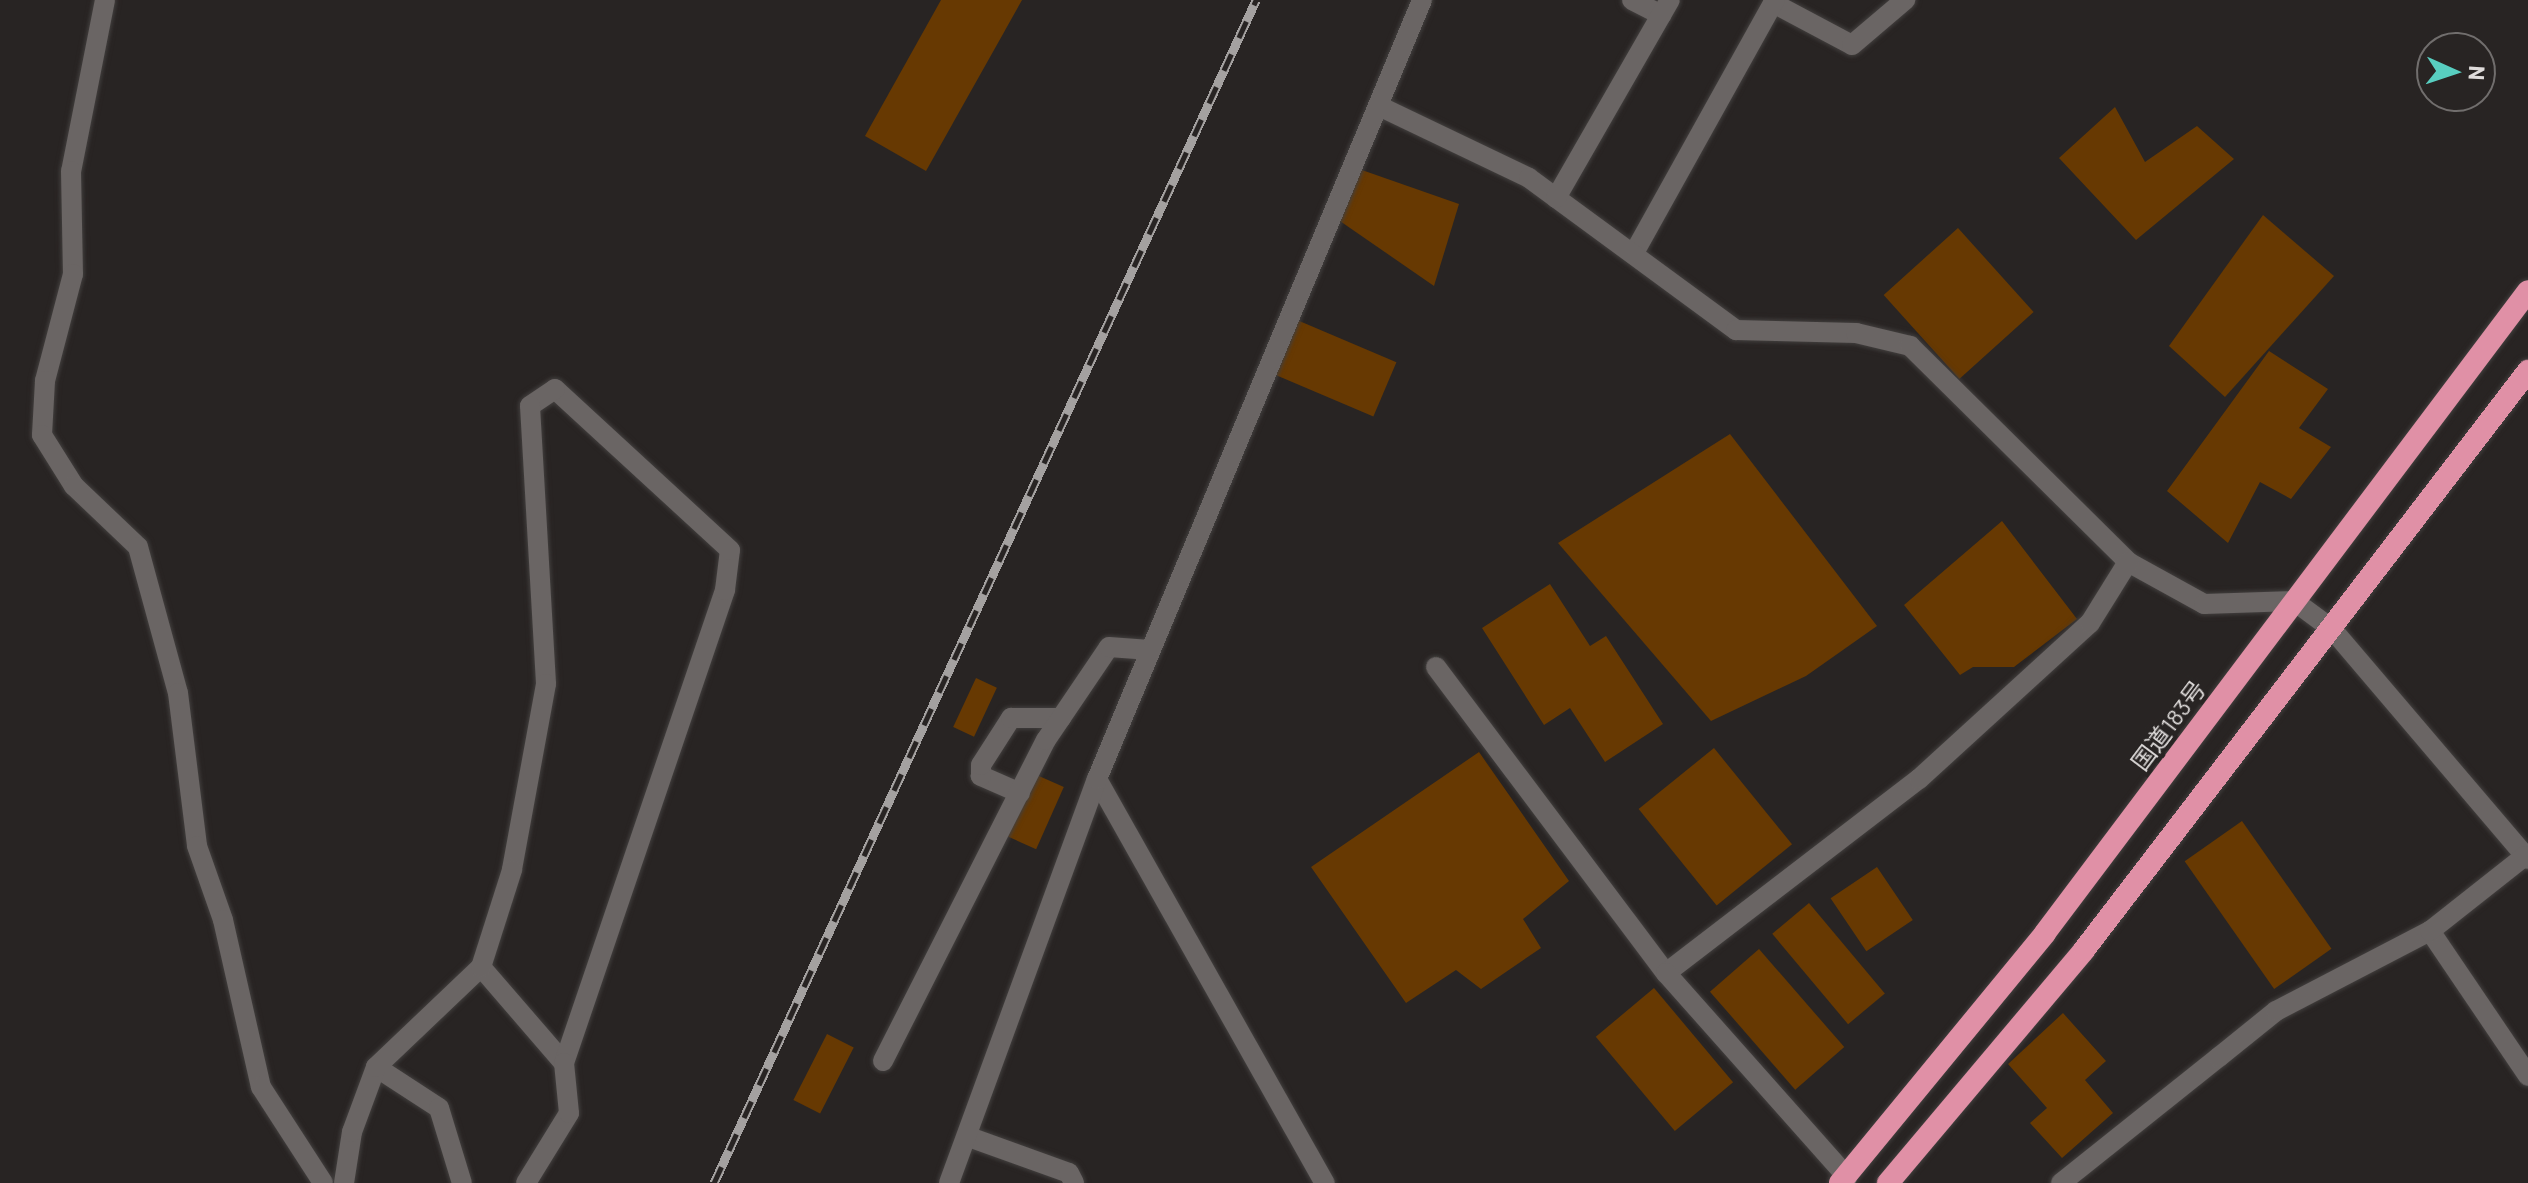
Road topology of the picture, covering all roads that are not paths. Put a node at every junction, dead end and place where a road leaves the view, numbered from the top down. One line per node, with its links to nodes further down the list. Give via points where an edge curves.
1 (105, 0): 30 (street, via 71,171 73,274 45,381 42,435 74,486 138,547 178,693 197,846 223,920 261,1087)
2 (1422, 0): 7 (street)
3 (1632, 0): 6 (street)
4 (1905, 0): 5 (street, via 1852,45)
5 (1774, 2): 9 (street)
6 (1666, 8): 8 (street)
7 (1379, 106): 8 (street); 15 (street)
8 (1556, 198): 9 (street)
9 (1634, 253): 12 (street, via 1736,330 1856,333 1910,346)
10 (2528, 291): 13 (highway, 国道183号)
11 (2528, 371): 14 (highway)
12 (2128, 562): 13 (street, via 2204,604); 23 (street, via 2090,623 1919,779)
13 (2294, 601): 14 (street); 29 (highway, 国道183号, via 2045,933)
14 (2332, 629): 20 (street); 37 (highway, via 2084,950)
15 (1150, 650): 17 (street, via 1109,647); 18 (street)
16 (1436, 667): 23 (street)
17 (1061, 718): 19 (street); 19 (street, via 1011,718 981,765 981,776)
18 (1097, 779): 28 (street); 36 (street)
19 (1020, 793): 24 (street)
20 (2527, 856): 21 (street)
21 (2430, 931): 27 (street); 38 (street, via 2276,1011)
22 (481, 967): 25 (street); 25 (street, via 512,870 546,684 530,406 555,389 730,550 725,590); 26 (street)
23 (1666, 973): 29 (street)
24 (883, 1061)
25 (564, 1063): 33 (street, via 569,1113)
26 (376, 1067): 31 (street, via 352,1132); 32 (street, via 439,1108)
27 (2528, 1076)
28 (969, 1137): 34 (street); 35 (street, via 1069,1173)
29 (1844, 1180)
30 (323, 1183)
31 (344, 1183)
32 (462, 1183)
33 (526, 1183)
34 (949, 1183)
35 (1074, 1183)
36 (1325, 1183)
37 (1888, 1183)
38 (2061, 1183)

